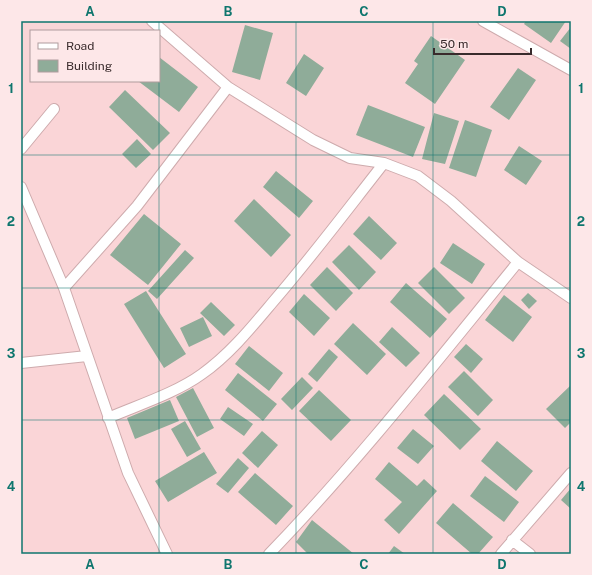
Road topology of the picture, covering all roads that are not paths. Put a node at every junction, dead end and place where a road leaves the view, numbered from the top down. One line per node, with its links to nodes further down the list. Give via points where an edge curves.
1 (152, 21): 4 (street)
2 (483, 21): 3 (street)
3 (571, 70)
4 (228, 87): 7 (street, via 313,140 350,158); 10 (street, via 137,206)
5 (54, 109): 6 (street)
6 (21, 149)
7 (384, 162): 9 (street, via 418,176 451,201); 14 (street, via 295,277 214,365 177,388)
8 (21, 187): 10 (street)
9 (518, 262): 11 (street); 18 (street, via 378,434)
10 (64, 288): 12 (street)
11 (571, 298)
12 (87, 356): 13 (street); 14 (street)
13 (21, 363)
14 (108, 418): 17 (street, via 128,474)
15 (571, 473): 16 (street)
16 (512, 540): 19 (street); 20 (street)
17 (167, 554)
18 (269, 554)
19 (501, 554)
20 (530, 554)

